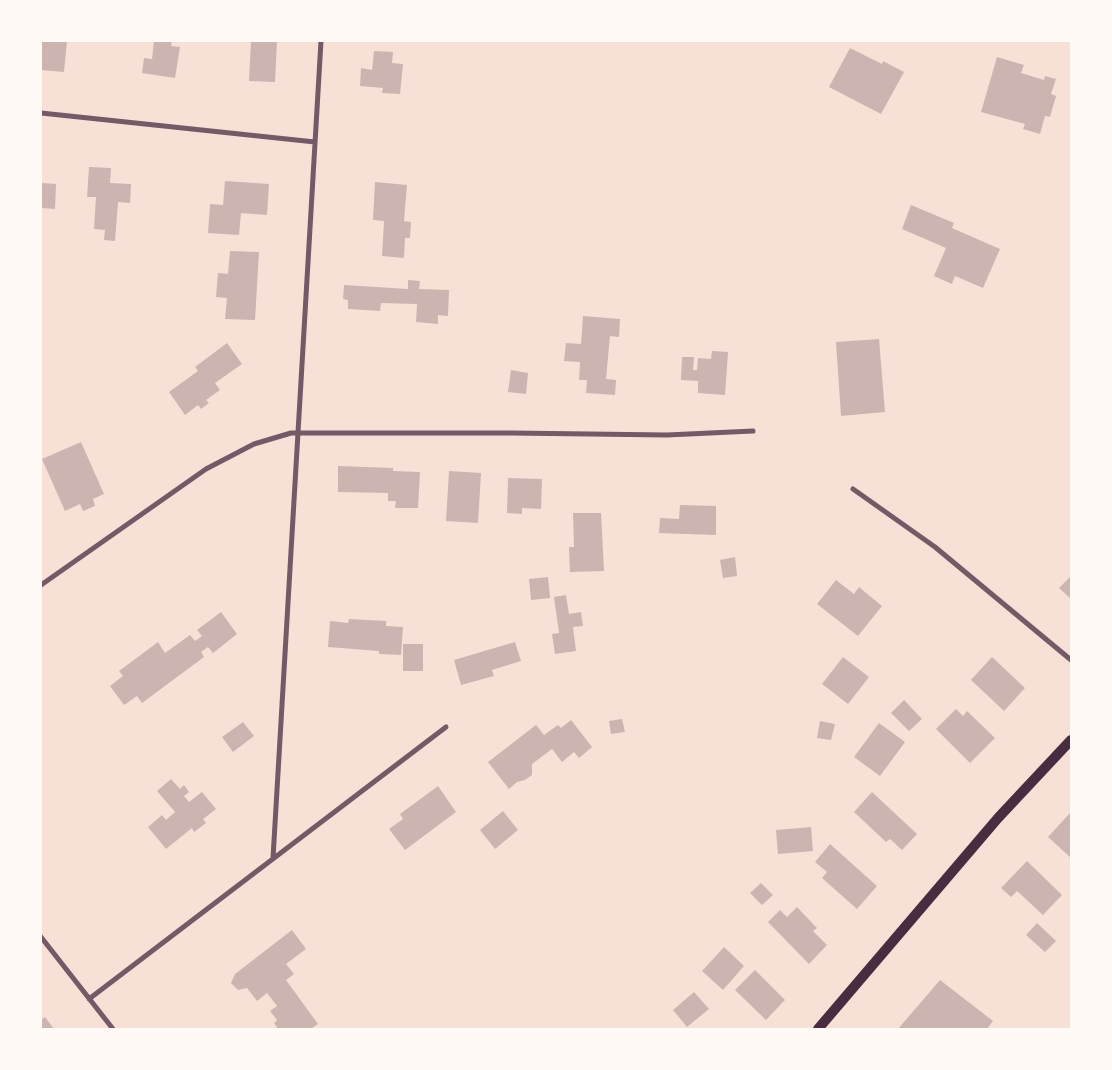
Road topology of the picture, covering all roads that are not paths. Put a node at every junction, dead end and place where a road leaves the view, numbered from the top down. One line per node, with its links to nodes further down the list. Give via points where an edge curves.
1 (321, 41): 3 (street)
2 (41, 113): 3 (street)
3 (316, 142): 5 (street)
4 (753, 431): 5 (street, via 667,435)
5 (298, 433): 7 (street, via 254,444 206,469); 11 (street)
6 (853, 489): 8 (street, via 935,547)
7 (41, 586)
8 (1071, 660)
9 (446, 727): 11 (street)
10 (1071, 740): 15 (main road, via 998,818)
11 (273, 858): 13 (street)
12 (41, 938): 13 (street)
13 (89, 999): 14 (street)
14 (113, 1029)
15 (818, 1029)

